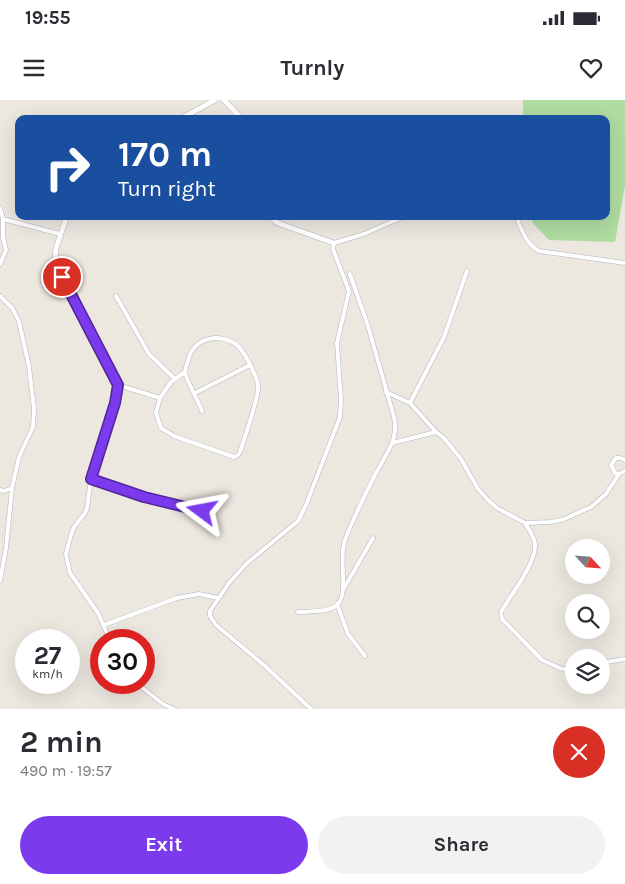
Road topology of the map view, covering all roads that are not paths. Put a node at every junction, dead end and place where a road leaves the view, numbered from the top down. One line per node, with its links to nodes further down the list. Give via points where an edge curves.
1 (215, 100): 3 (street)
2 (224, 100): 4 (street)
3 (187, 115)
4 (238, 115)
5 (0, 208): 6 (street)
6 (3, 218): 11 (street); 14 (street, via 6,250)
7 (65, 220): 11 (street)
8 (275, 220): 12 (street)
9 (396, 220): 12 (street)
10 (518, 220): 13 (street, via 534,249)
11 (60, 234): 22 (street, via 55,254 56,267)
12 (334, 243): 41 (street, via 333,249 348,291 337,343 342,405 337,425 298,521 243,567)
13 (625, 263)
14 (0, 264)
15 (467, 271): 26 (street, via 444,337)
16 (350, 274): 23 (street)
17 (0, 296): 34 (street, via 19,321 34,409 33,427 20,457)
18 (116, 296): 21 (street, via 149,354)
19 (250, 365): 20 (street, via 240,348 216,338 193,348); 24 (street); 25 (street, via 258,392 236,456 164,431 156,413)
20 (185, 372): 21 (street); 24 (street)
21 (174, 378): 25 (street)
22 (118, 385): 25 (street); 33 (street)
23 (386, 392): 26 (street); 29 (street, via 395,422)
24 (195, 393): 27 (street)
25 (160, 398)
26 (410, 403): 28 (street)
27 (202, 411)
28 (436, 432): 29 (street); 37 (street, via 453,447 488,500)
29 (392, 443): 40 (street, via 342,546)
30 (625, 460): 32 (street, via 613,461 612,469)
31 (625, 471): 32 (street)
32 (619, 474): 37 (street, via 606,494 591,507 562,520)
33 (91, 479): 36 (street, via 144,497); 44 (street, via 87,508 74,527 66,554 70,573)
34 (12, 488): 35 (street); 39 (street)
35 (0, 490)
36 (202, 511)
37 (525, 523): 49 (street, via 535,542 534,554 501,612 502,619 542,660)
38 (373, 538): 40 (street)
39 (0, 581)
40 (343, 590): 42 (street)
41 (218, 598): 44 (street, via 199,594 177,598); 52 (street, via 210,611 213,623)
42 (337, 604): 43 (street, via 318,611); 46 (street, via 348,634)
43 (298, 612)
44 (104, 625): 45 (street)
45 (106, 629)
46 (365, 656)
47 (625, 659): 48 (street)
48 (610, 662)
49 (565, 669)
50 (150, 694): 51 (street)
51 (174, 709)
52 (311, 709)

